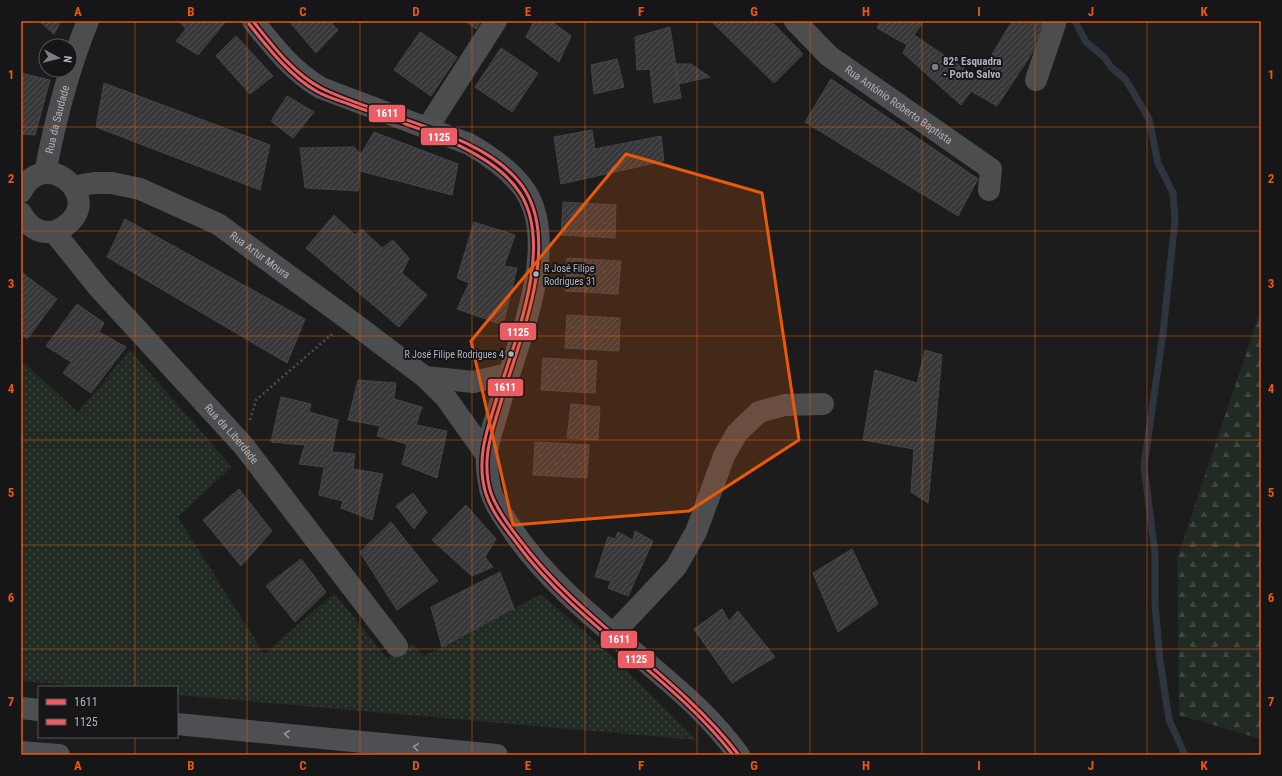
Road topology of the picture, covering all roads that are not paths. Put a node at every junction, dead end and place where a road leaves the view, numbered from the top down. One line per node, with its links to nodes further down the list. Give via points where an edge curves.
1 (88, 21): 8 (street, Rua da Saudade, via 77,47 55,119)
2 (253, 21): 7 (main road, via 276,50 304,78 321,88)
3 (496, 21): 7 (street)
4 (1052, 21): 6 (street, via 1055,24)
5 (800, 23): 10 (street, Rua António Roberto Baptista, via 829,56 991,169)
6 (1036, 80)
7 (428, 127): 14 (main road, via 488,155 515,178 527,194 537,221 539,251 534,288)
8 (45, 173): 9 (street, via 61,175); 11 (street, via 30,179)
9 (75, 190): 13 (street, via 78,200 74,218 64,228); 15 (street, Rua Artur Moura, via 94,183 112,182 140,189 218,224)
10 (988, 190)
11 (21, 192)
12 (21, 213): 13 (street, via 35,229)
13 (54, 232): 19 (street, Rua da Liberdade, via 99,288 243,445)
14 (508, 374): 15 (street, via 474,382); 17 (main road)
15 (424, 377): 17 (street, Rua Artur Moura, via 446,398)
16 (822, 404): 18 (street, via 785,405 759,412 737,433 724,456 696,532 676,567)
17 (486, 454): 18 (main road, Rua Artur Moura, via 490,490 501,514 526,550)
18 (612, 635): 26 (main road, Rua Artur Moura, via 699,710)
19 (397, 646)
20 (21, 708): 21 (main road)
21 (38, 710)
22 (178, 724): 25 (main road, one-way to 22)
23 (21, 752): 24 (main road)
24 (59, 755)
25 (497, 755)
26 (740, 755)

